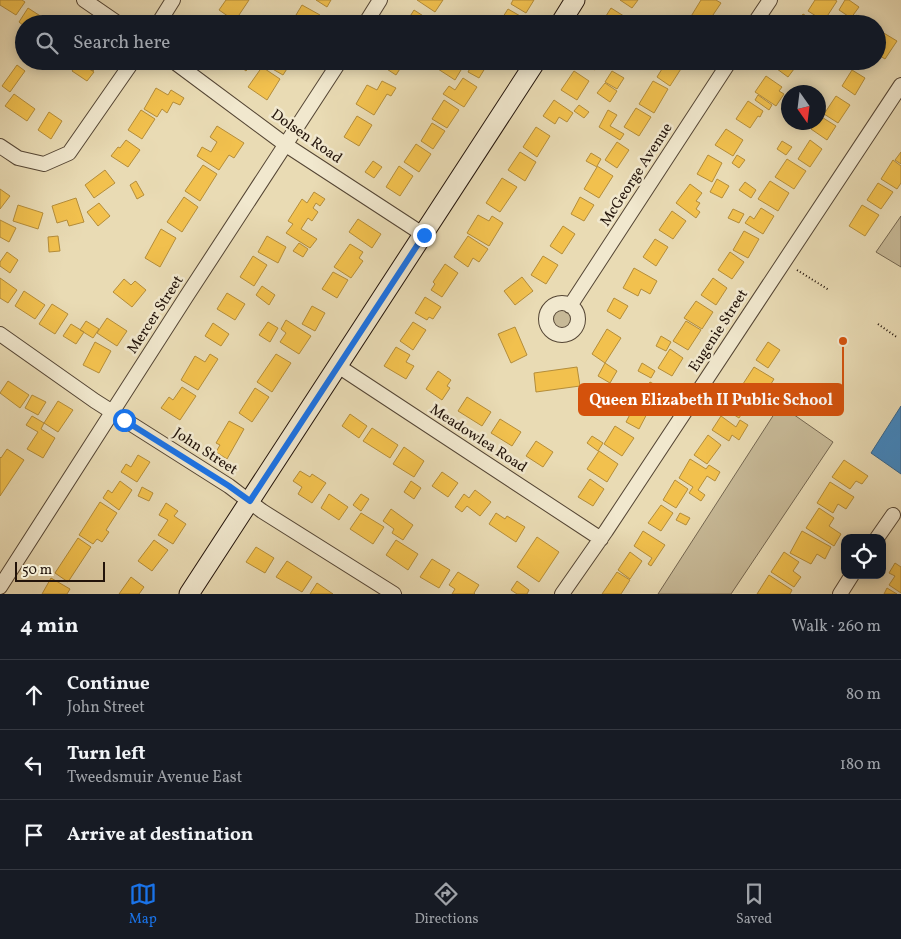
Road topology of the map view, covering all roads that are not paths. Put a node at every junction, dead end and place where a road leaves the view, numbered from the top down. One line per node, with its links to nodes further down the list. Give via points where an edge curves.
1 (84, 0): 6 (street)
2 (173, 0): 7 (street)
3 (380, 0): 8 (street)
4 (575, 0): 9 (street)
5 (770, 0): 10 (street)
6 (106, 15)
7 (164, 15)
8 (371, 15)
9 (566, 15)
10 (760, 15)
11 (126, 70): 18 (street, via 69,153 44,164 18,158)
12 (185, 70): 17 (street, Dolsen Road)
13 (334, 70): 17 (street, Mercer Street)
14 (530, 70): 19 (street)
15 (724, 70): 20 (street, McGeorge Avenue)
16 (901, 84): 27 (street, Eugenie Street)
17 (286, 144): 19 (street, Dolsen Road); 23 (street, Mercer Street)
18 (0, 146)
19 (424, 235): 22 (street)
20 (570, 306)
21 (0, 334): 23 (street, John Street)
22 (338, 366): 24 (street); 27 (street, Meadowlea Road)
23 (113, 412): 24 (street, John Street); 29 (street, Mercer Street)
24 (250, 501): 30 (street); 31 (street, John Street)
25 (893, 515): 26 (street)
26 (881, 534)
27 (600, 539): 32 (street, Eugenie Street)
28 (849, 579): 33 (street)
29 (0, 588)
30 (190, 594)
31 (394, 594)
32 (562, 594)
33 (840, 594)

